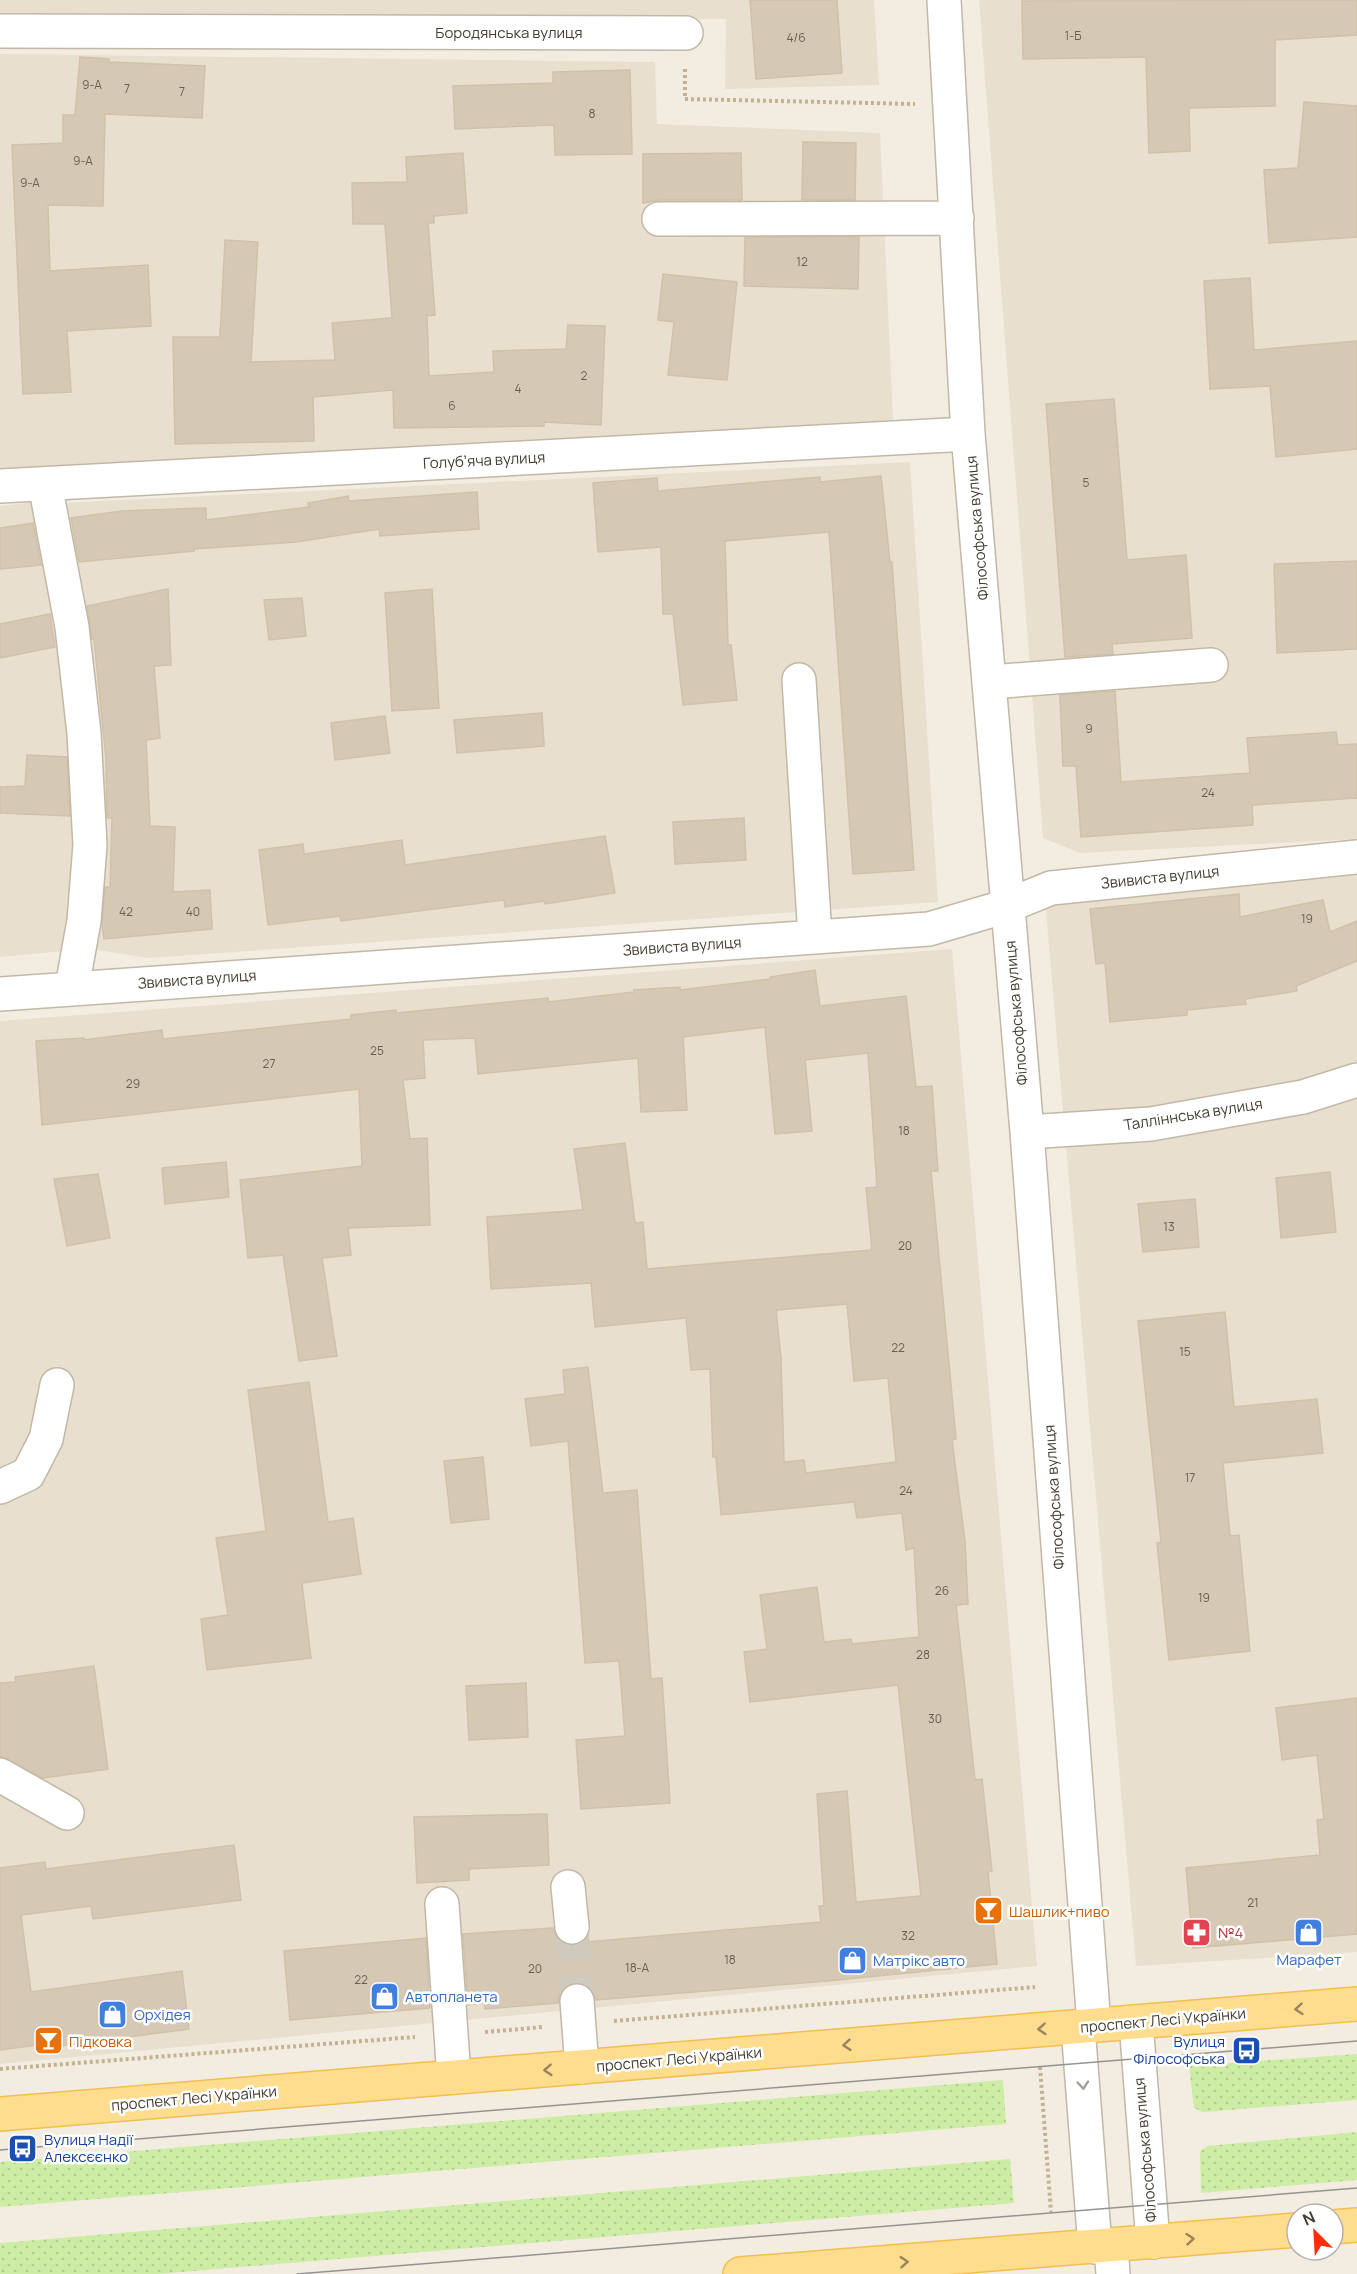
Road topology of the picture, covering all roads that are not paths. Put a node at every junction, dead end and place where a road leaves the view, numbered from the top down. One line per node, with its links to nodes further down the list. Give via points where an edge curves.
1 (944, 0): 4 (street, Філософська вулиця)
2 (0, 31): 3 (street, Бородянська вулиця)
3 (686, 33)
4 (957, 218): 5 (street); 6 (street, Філософська вулиця)
5 (658, 219)
6 (968, 434): 7 (street, Голубʼяча вулиця); 11 (street, Філософська вулиця)
7 (45, 484): 8 (street, Голубʼяча вулиця); 15 (street, via 72,627 84,734 90,845 84,921)
8 (0, 486)
9 (1211, 665): 11 (street)
10 (799, 680): 14 (street)
11 (990, 682): 13 (street, Філософська вулиця)
12 (1357, 857): 13 (street, Звивиста вулиця, via 1051,888)
13 (1007, 906): 14 (street, Звивиста вулиця, via 929,929); 18 (street, Філософська вулиця)
14 (815, 937): 15 (street, Звивиста вулиця)
15 (72, 987): 16 (street, Звивиста вулиця)
16 (0, 994)
17 (1357, 1080): 18 (street, Талліннська вулиця, via 1303,1097 1151,1124)
18 (1027, 1132): 29 (street, Філософська вулиця)
19 (57, 1385): 20 (street, via 46,1439 28,1474)
20 (0, 1487)
21 (0, 1775): 22 (street)
22 (68, 1814)
23 (568, 1887): 25 (street)
24 (442, 1904): 31 (street)
25 (572, 1927)
26 (1357, 2004): 28 (main road, проспект Лесі Українки, one-way to 28)
27 (578, 2013): 30 (street)
28 (1136, 2022): 29 (main road, проспект Лесі Українки); 34 (street, Філософська вулиця)
29 (1086, 2026): 30 (main road, проспект Лесі Українки, one-way to 30); 35 (street, Філософська вулиця, one-way to 35)
30 (582, 2067): 31 (main road, проспект Лесі Українки, one-way to 31)
31 (454, 2077): 32 (main road, проспект Лесі Українки)
32 (0, 2114)
33 (1285, 2231): 34 (main road, one-way to 33)
34 (1153, 2242): 35 (main road)
35 (1106, 2255): 36 (main road, one-way to 35)
36 (741, 2274)

